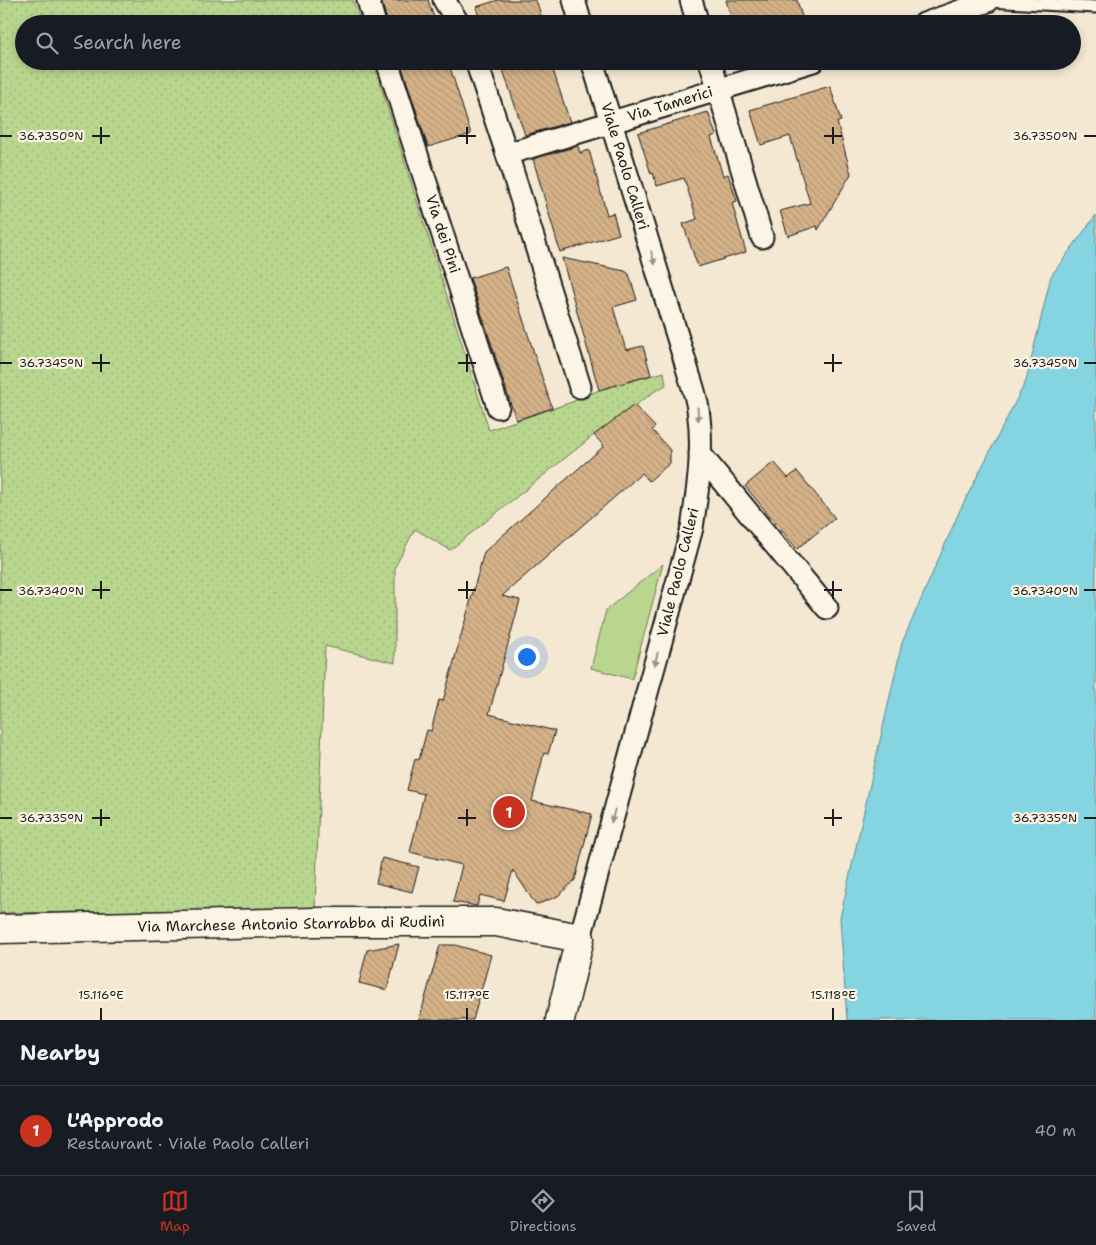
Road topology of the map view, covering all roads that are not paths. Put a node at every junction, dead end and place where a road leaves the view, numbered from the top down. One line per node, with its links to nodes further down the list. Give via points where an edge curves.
1 (368, 0): 7 (street)
2 (444, 0): 8 (street)
3 (574, 0): 9 (street)
4 (691, 0): 10 (street)
5 (988, 1): 6 (lane); 11 (street)
6 (1096, 7)
7 (373, 15)
8 (453, 15)
9 (578, 15)
10 (695, 15)
11 (949, 15)
12 (390, 70): 22 (street, Via dei Pini)
13 (479, 70): 19 (street)
14 (595, 70): 18 (street, Viale Paolo Calleri)
15 (712, 70): 17 (street)
16 (784, 70): 17 (street, Via Tamerici)
17 (718, 90): 18 (street, Via Tamerici); 20 (street)
18 (611, 122): 19 (street, Via Tamerici); 23 (street, Viale Paolo Calleri, one-way to 23, via 698,409)
19 (507, 154): 21 (street)
20 (762, 237)
21 (580, 387)
22 (498, 408)
23 (700, 454): 24 (street); 26 (street, Viale Paolo Calleri, one-way to 26, via 692,528)
24 (827, 608)
25 (0, 929): 26 (street, Via Marchese Antonio Starrabba di Rudinì, via 315,922 496,922)
26 (580, 938): 27 (street)
27 (560, 1020)

